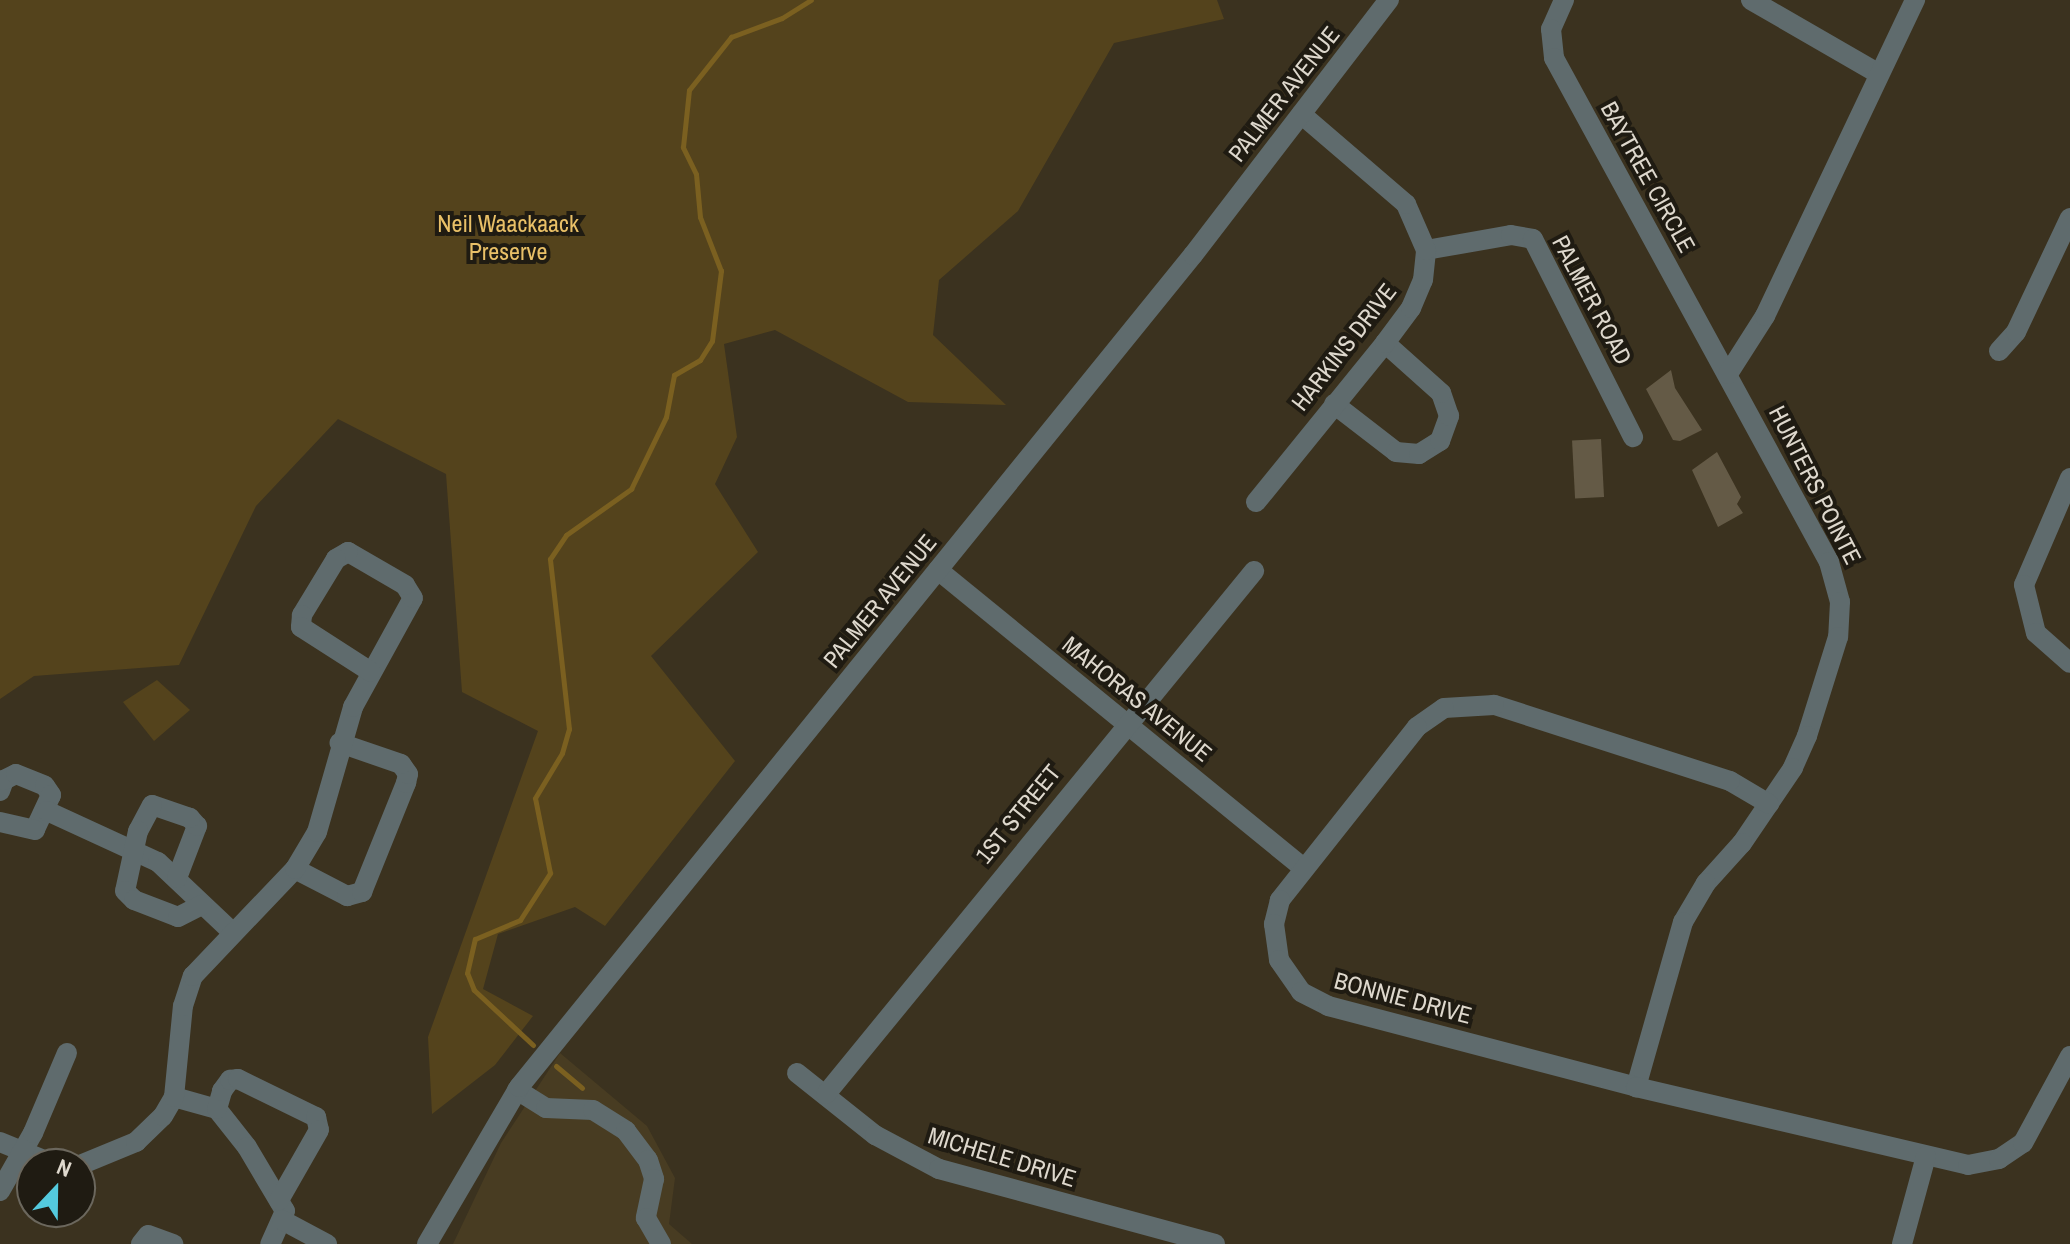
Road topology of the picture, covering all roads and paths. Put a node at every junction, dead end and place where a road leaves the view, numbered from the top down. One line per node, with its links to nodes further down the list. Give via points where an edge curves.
1 (1389, 0): 6 (street, PALMER AVENUE)
2 (1564, 0): 11 (street, BAYTREE CIRCLE, via 1551,29 1554,58)
3 (1751, 0): 5 (street)
4 (1915, 0): 5 (street)
5 (1879, 74): 11 (street, via 1765,316)
6 (1301, 114): 8 (street, via 1406,204); 16 (street, PALMER AVENUE)
7 (2070, 218): 10 (street, via 2016,332)
8 (1426, 250): 9 (street, HARKINS DRIVE, via 1419,293); 13 (street, PALMER ROAD, via 1511,235 1533,239)
9 (1385, 343): 12 (street, HARKINS DRIVE); 12 (street, via 1441,393 1449,416 1440,441 1419,454 1396,452)
10 (1999, 351)
11 (1728, 374): 23 (street, HUNTERS POINTE, via 1829,562 1840,602 1838,637 1807,736)
12 (1334, 404): 15 (street, HARKINS DRIVE)
13 (1633, 437)
14 (2070, 478): 18 (street, via 2024,585 2036,633)
15 (1256, 502)
16 (938, 570): 20 (street, MAHORAS AVENUE); 36 (street, PALMER AVENUE)
17 (1254, 571): 20 (street, 1ST STREET)
18 (2070, 663)
19 (371, 672): 19 (street, via 309,634 300,621 336,559 354,555 405,585 413,598); 21 (street)
20 (1125, 723): 27 (street, MAHORAS AVENUE); 37 (street, 1ST STREET)
21 (340, 743): 28 (street, via 327,804); 28 (street, via 401,764 408,774 406,783 362,892 347,896)
22 (0, 791): 24 (street, via 8,776 24,776 49,790)
23 (1769, 804): 27 (street, BONNIE DRIVE, via 1730,781 1494,705 1461,703 1417,727); 35 (street, HUNTERS POINTE, via 1706,883 1683,922)
24 (47, 811): 25 (street, via 30,832); 26 (street)
25 (0, 822)
26 (133, 847): 29 (street); 29 (street, via 152,805 195,820 196,834); 30 (street, via 125,884 128,895 178,917)
27 (1304, 868): 35 (street, BONNIE DRIVE, via 1280,900 1274,924 1279,960 1301,992 1328,1006)
28 (295, 869): 31 (street)
29 (177, 878): 30 (street)
30 (202, 905): 31 (street)
31 (232, 932): 38 (street, via 203,961 185,995)
32 (67, 1053): 40 (street)
33 (2070, 1056): 41 (street, BONNIE DRIVE, via 2036,1127 2012,1152 1968,1165)
34 (797, 1073): 37 (street, MICHELE DRIVE)
35 (1636, 1087): 41 (street, BONNIE DRIVE)
36 (517, 1090): 51 (street, PALMER AVENUE); 52 (street, via 546,1108 593,1110 626,1131 648,1160 654,1179 646,1218)
37 (826, 1094): 46 (street, MICHELE DRIVE, via 875,1135 939,1169)
38 (174, 1097): 39 (street); 42 (street, via 136,1142)
39 (217, 1109): 45 (street); 45 (street, via 222,1091 238,1079 316,1117 319,1130)
40 (22, 1148)
41 (1926, 1156): 53 (street)
42 (96, 1158)
43 (16, 1161): 44 (street)
44 (0, 1191)
45 (280, 1210): 49 (street); 50 (street)
46 (1209, 1243)
47 (141, 1244): 48 (street, via 148,1235)
48 (173, 1244)
49 (270, 1244)
50 (327, 1244)
51 (427, 1244)
52 (661, 1244)
53 (1902, 1244)

